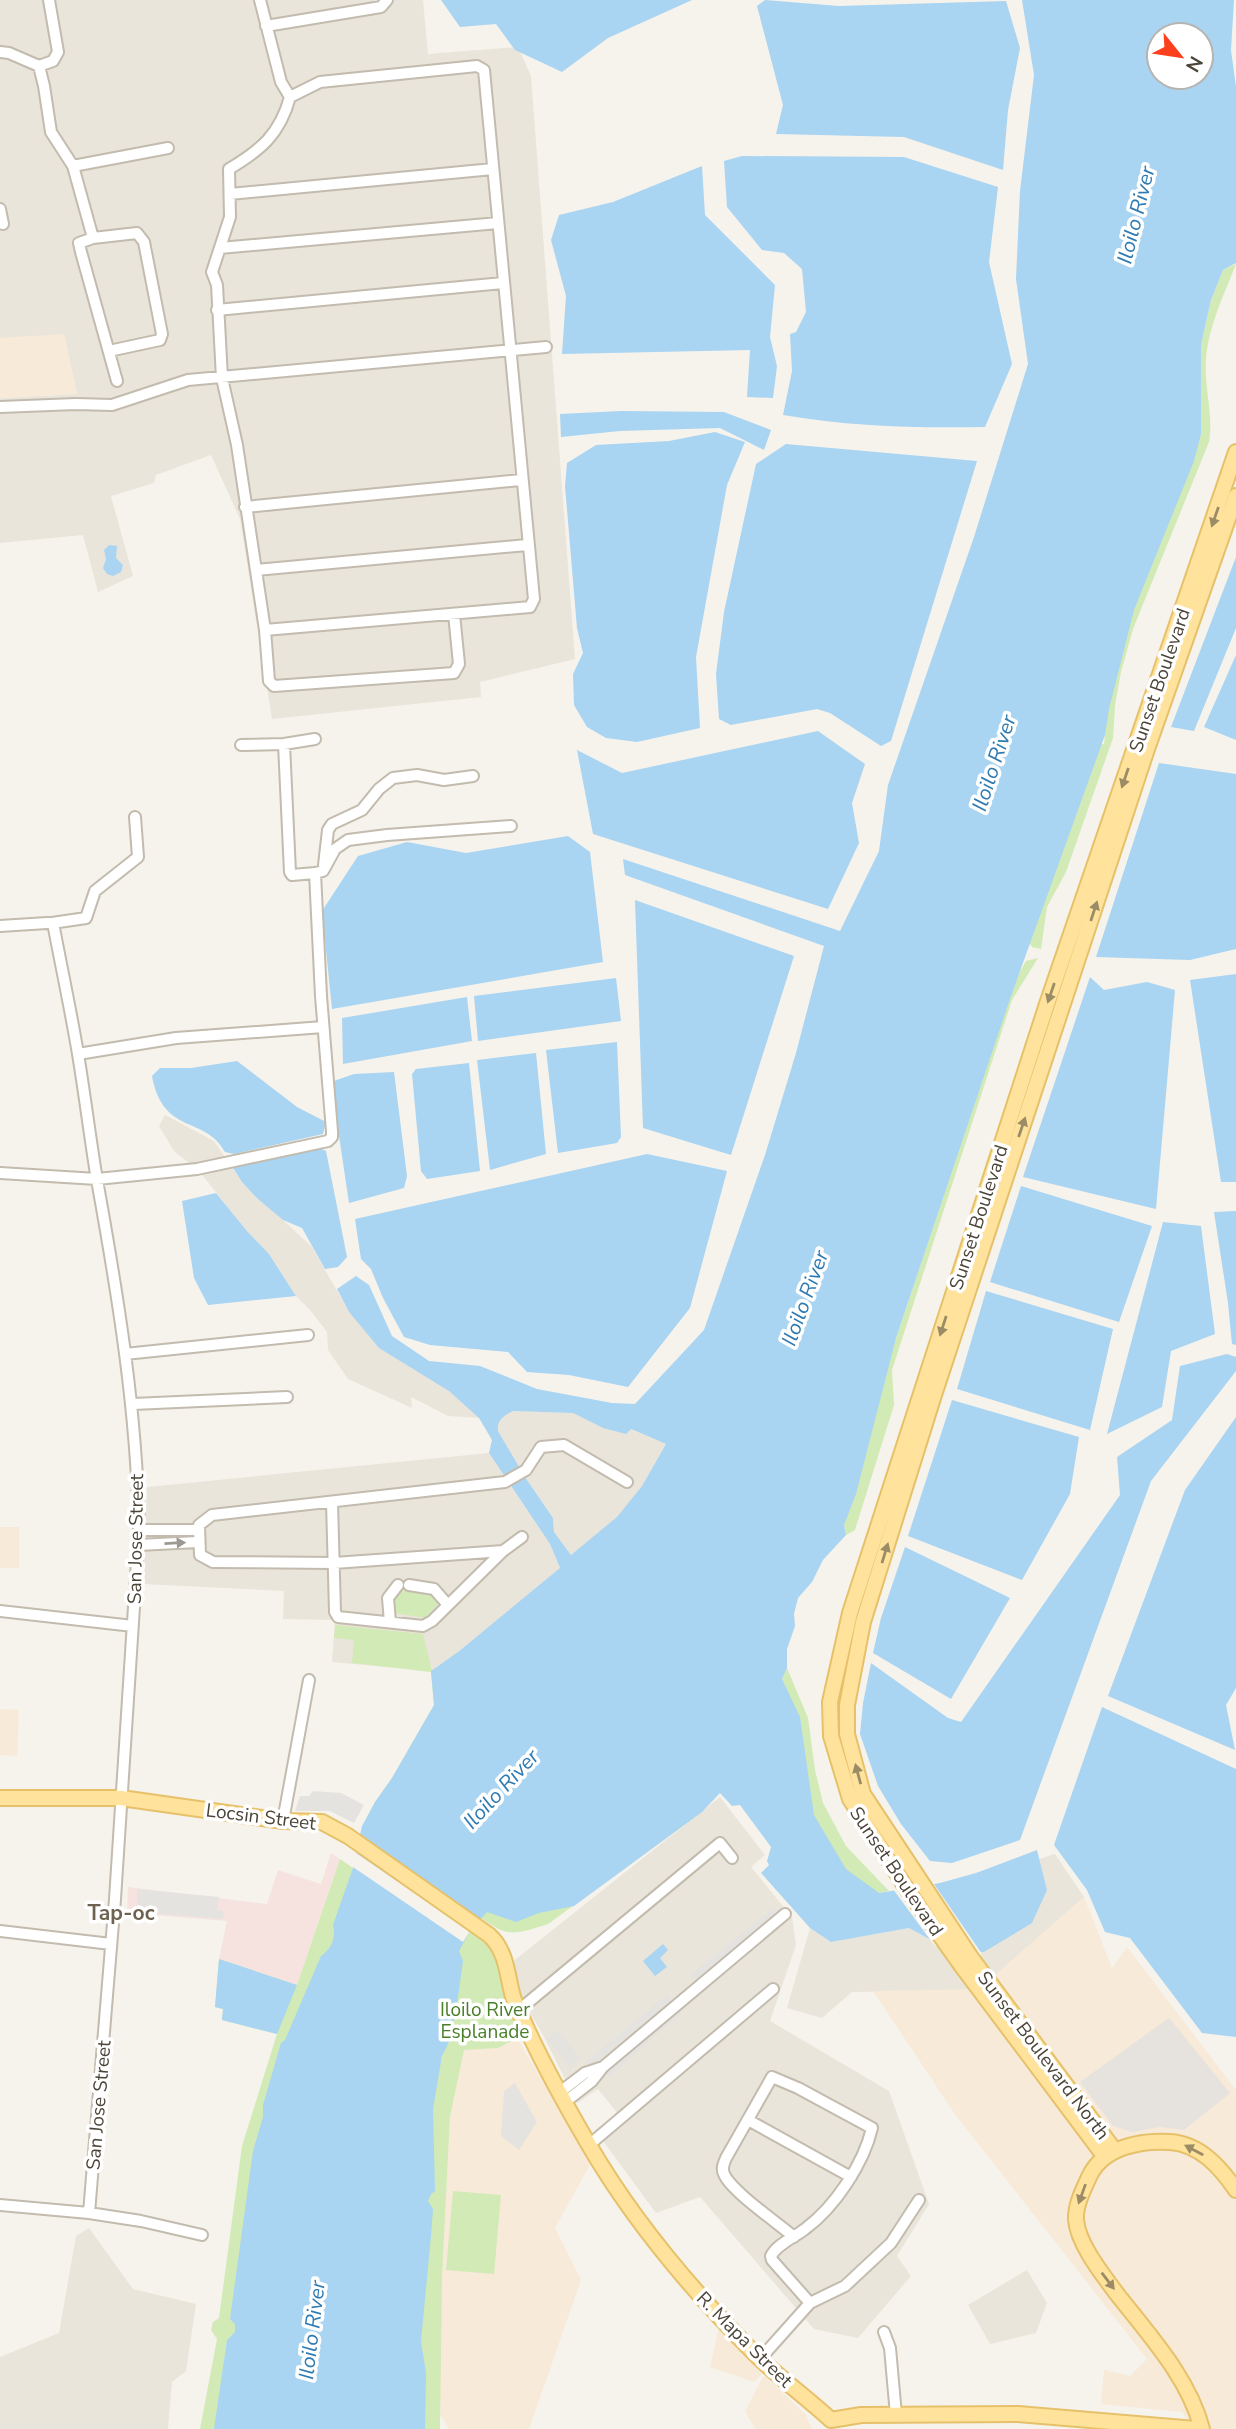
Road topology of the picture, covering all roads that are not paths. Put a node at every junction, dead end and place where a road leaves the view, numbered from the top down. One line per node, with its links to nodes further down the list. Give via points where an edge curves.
1 (49, 0): 6 (street, via 57,55)
2 (260, 0): 4 (street)
3 (387, 0): 4 (street, via 381,7)
4 (266, 26): 7 (street, via 281,82)
5 (0, 52): 6 (street)
6 (39, 66): 9 (street, via 51,132)
7 (290, 97): 10 (street, via 320,82 481,67); 11 (street, via 281,125 262,148 229,169)
8 (168, 148): 9 (street)
9 (73, 166): 15 (street)
10 (493, 169): 11 (street); 13 (street)
11 (230, 194): 16 (street, via 230,217)
12 (0, 209): 14 (street)
13 (498, 223): 16 (street); 17 (street)
14 (3, 224)
15 (93, 238): 20 (street, via 79,243); 20 (street, via 137,233 142,237 162,334 160,340)
16 (220, 248): 18 (street, via 212,272)
17 (503, 283): 18 (street); 21 (street)
18 (217, 310): 22 (street)
19 (546, 347): 21 (street)
20 (109, 351): 23 (street)
21 (509, 351): 22 (street); 26 (street)
22 (222, 378): 24 (street, via 188,380 112,405); 28 (street)
23 (117, 381)
24 (0, 407)
25 (1236, 452): 46 (main road, Sunset Boulevard, one-way to 46, via 1047,1004)
26 (521, 480): 28 (street); 29 (street)
27 (1236, 496): 46 (main road, Sunset Boulevard, one-way to 27)
28 (246, 507): 30 (street)
29 (527, 545): 30 (street); 31 (street, via 534,599 530,607)
30 (256, 570): 32 (street)
31 (454, 614): 32 (street); 32 (street, via 459,664 454,673 274,686 269,681)
32 (265, 630)
33 (316, 739): 34 (street)
34 (284, 744): 35 (street); 39 (street, via 290,872)
35 (241, 745)
36 (473, 776): 39 (street, via 393,778 362,810 332,824)
37 (135, 817): 40 (street, via 138,857 95,891 86,918)
38 (511, 826): 39 (street, via 348,840 335,849)
39 (319, 872): 42 (street)
40 (52, 923): 41 (street); 43 (street, San Jose Street)
41 (0, 926)
42 (323, 1027): 43 (street, via 176,1038); 45 (street, via 332,1131 328,1141 197,1169)
43 (78, 1054): 45 (street, San Jose Street)
44 (0, 1172): 45 (street)
45 (97, 1179): 48 (street, San Jose Street)
46 (978, 1238): 72 (main road, Sunset Boulevard, via 850,1613 831,1702 831,1736 850,1799)
47 (308, 1335): 48 (street)
48 (125, 1354): 50 (street, San Jose Street)
49 (287, 1397): 50 (street)
50 (133, 1404): 53 (street, San Jose Street)
51 (627, 1482): 52 (street, via 564,1445 541,1447 526,1470 505,1482)
52 (331, 1502): 54 (street, via 212,1515 199,1525); 58 (street)
53 (139, 1530): 54 (street); 56 (street, San Jose Street)
54 (198, 1536): 56 (street, one-way to 54); 58 (street, via 200,1555 213,1562)
55 (522, 1537): 57 (street)
56 (138, 1545): 62 (street, San Jose Street)
57 (503, 1551): 58 (street); 59 (street)
58 (334, 1563): 61 (street, via 338,1616)
59 (449, 1605): 61 (street, via 423,1626); 61 (street, via 434,1589 403,1585 388,1598)
60 (0, 1611): 62 (street)
61 (390, 1622)
62 (133, 1626): 65 (street, San Jose Street)
63 (309, 1679): 66 (street)
64 (0, 1798): 65 (main road, Locsin Street)
65 (121, 1798): 66 (main road, Locsin Street); 71 (street, San Jose Street)
66 (283, 1821): 70 (main road, Locsin Street, via 322,1822 348,1836)
67 (732, 1858): 74 (street, via 720,1843)
68 (785, 1914): 75 (street, via 592,2081)
69 (0, 1931): 71 (street)
70 (489, 1935): 74 (main road, R. Mapa Street, via 504,1957)
71 (111, 1944): 83 (street, San Jose Street)
72 (967, 1962): 78 (main road, Sunset Boulevard North)
73 (773, 1989): 77 (street)
74 (519, 2010): 75 (main road, R. Mapa Street)
75 (563, 2097): 77 (main road, R. Mapa Street)
76 (748, 2120): 79 (street); 79 (street, via 772,2077 870,2126); 85 (street, via 723,2165 724,2174)
77 (589, 2145): 88 (main road, R. Mapa Street, via 648,2234)
78 (1110, 2154): 80 (main road, Sunset Boulevard North, one-way to 78, via 1215,2163 1187,2145 1137,2144); 92 (main road, Sunset Boulevard North, one-way to 92, via 1094,2168 1081,2194 1076,2221 1088,2255 1189,2392)
79 (851, 2177): 85 (street, via 816,2220)
80 (1236, 2190)
81 (919, 2200): 86 (street, via 891,2243 867,2267 845,2286)
82 (0, 2205): 83 (street)
83 (89, 2213): 84 (street)
84 (202, 2235)
85 (794, 2237): 86 (street, via 771,2256)
86 (810, 2303): 88 (street)
87 (884, 2332): 89 (street, via 890,2348)
88 (760, 2359): 90 (main road, R. Mapa Street)
89 (896, 2415): 90 (main road, R. Mapa Street, via 834,2417); 91 (main road, R. Mapa Street, via 1018,2414)
90 (829, 2424)
91 (1196, 2429)
92 (1202, 2429)

